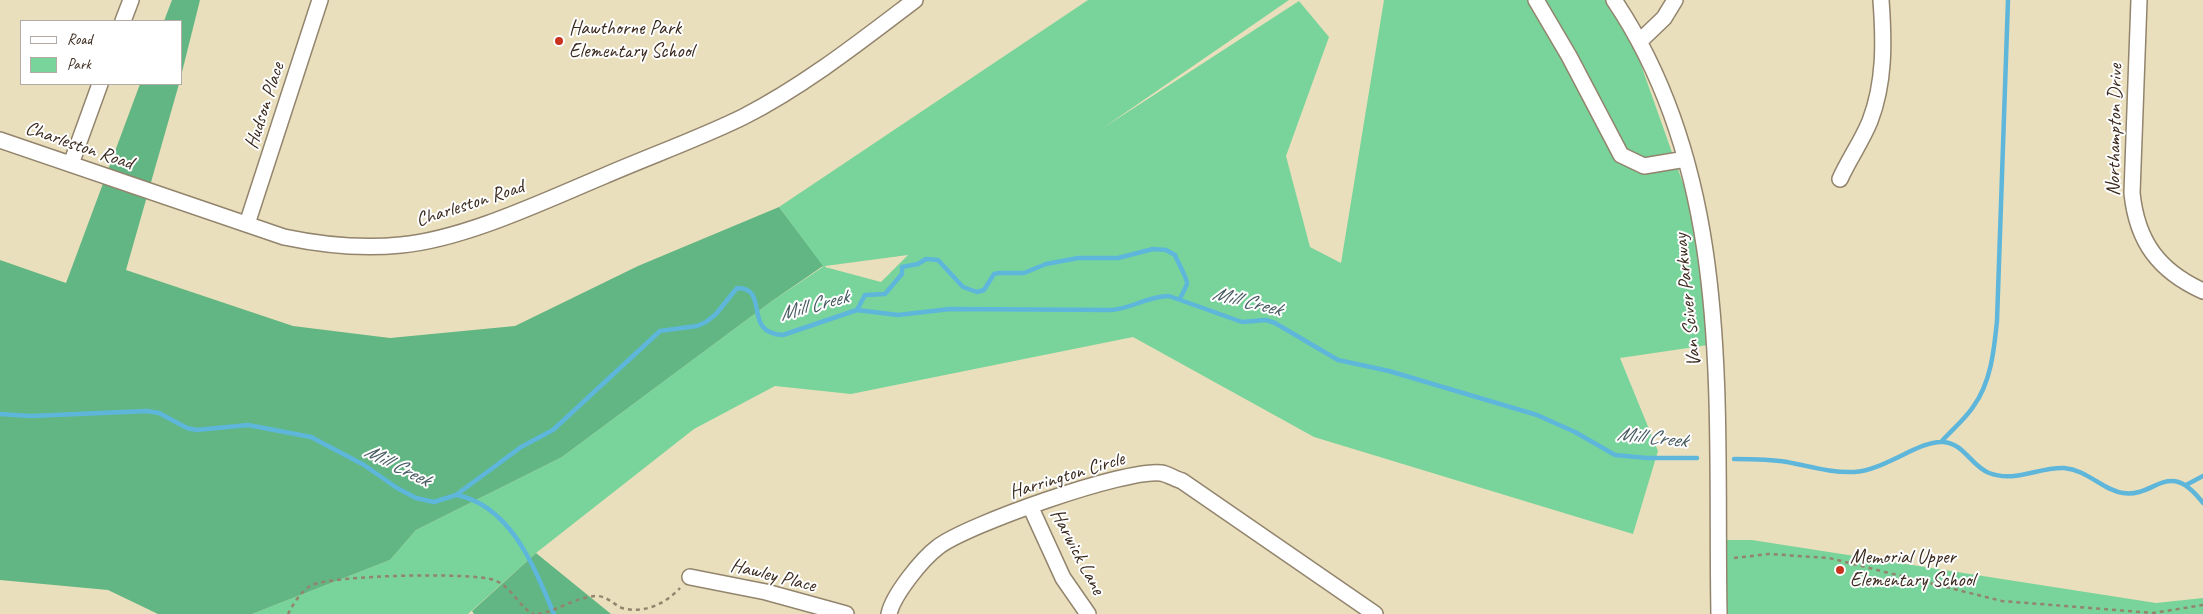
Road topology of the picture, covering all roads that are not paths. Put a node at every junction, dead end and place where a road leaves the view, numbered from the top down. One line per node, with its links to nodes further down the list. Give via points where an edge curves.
1 (131, 0): 9 (street)
2 (320, 0): 16 (street, Hudson Place)
3 (915, 0): 16 (street, Charleston Road, via 812,74 744,116 576,190 458,232 430,241 372,246 314,243)
4 (1536, 0): 13 (street, via 1621,154 1644,166)
5 (1614, 0): 10 (street, Van Sciver Parkway)
6 (1675, 0): 10 (street, via 1664,18)
7 (1881, 0): 15 (street, via 1883,48 1875,104)
8 (2139, 0): 17 (street, Northampton Drive, via 2132,193 2134,215 2141,236 2153,255 2179,279)
9 (123, 20)
10 (1640, 40): 13 (street, Van Sciver Parkway, via 1668,104)
11 (100, 85): 14 (street)
12 (0, 140): 14 (street, Charleston Road)
13 (1686, 159): 24 (street, Van Sciver Parkway, via 1708,259 1713,301 1718,422)
14 (71, 164): 16 (street, Charleston Road)
15 (1840, 179)
16 (247, 224)
17 (2203, 292)
18 (1031, 508): 21 (street, Harrington Circle, via 955,536 937,547 909,579); 22 (street, Harwick Lane, via 1063,578); 23 (street, Harrington Circle, via 1101,484 1160,473 1182,481)
19 (690, 577): 20 (street, Hawley Place, via 766,592)
20 (846, 614)
21 (889, 614)
22 (1088, 614)
23 (1376, 614)
24 (1719, 614)

